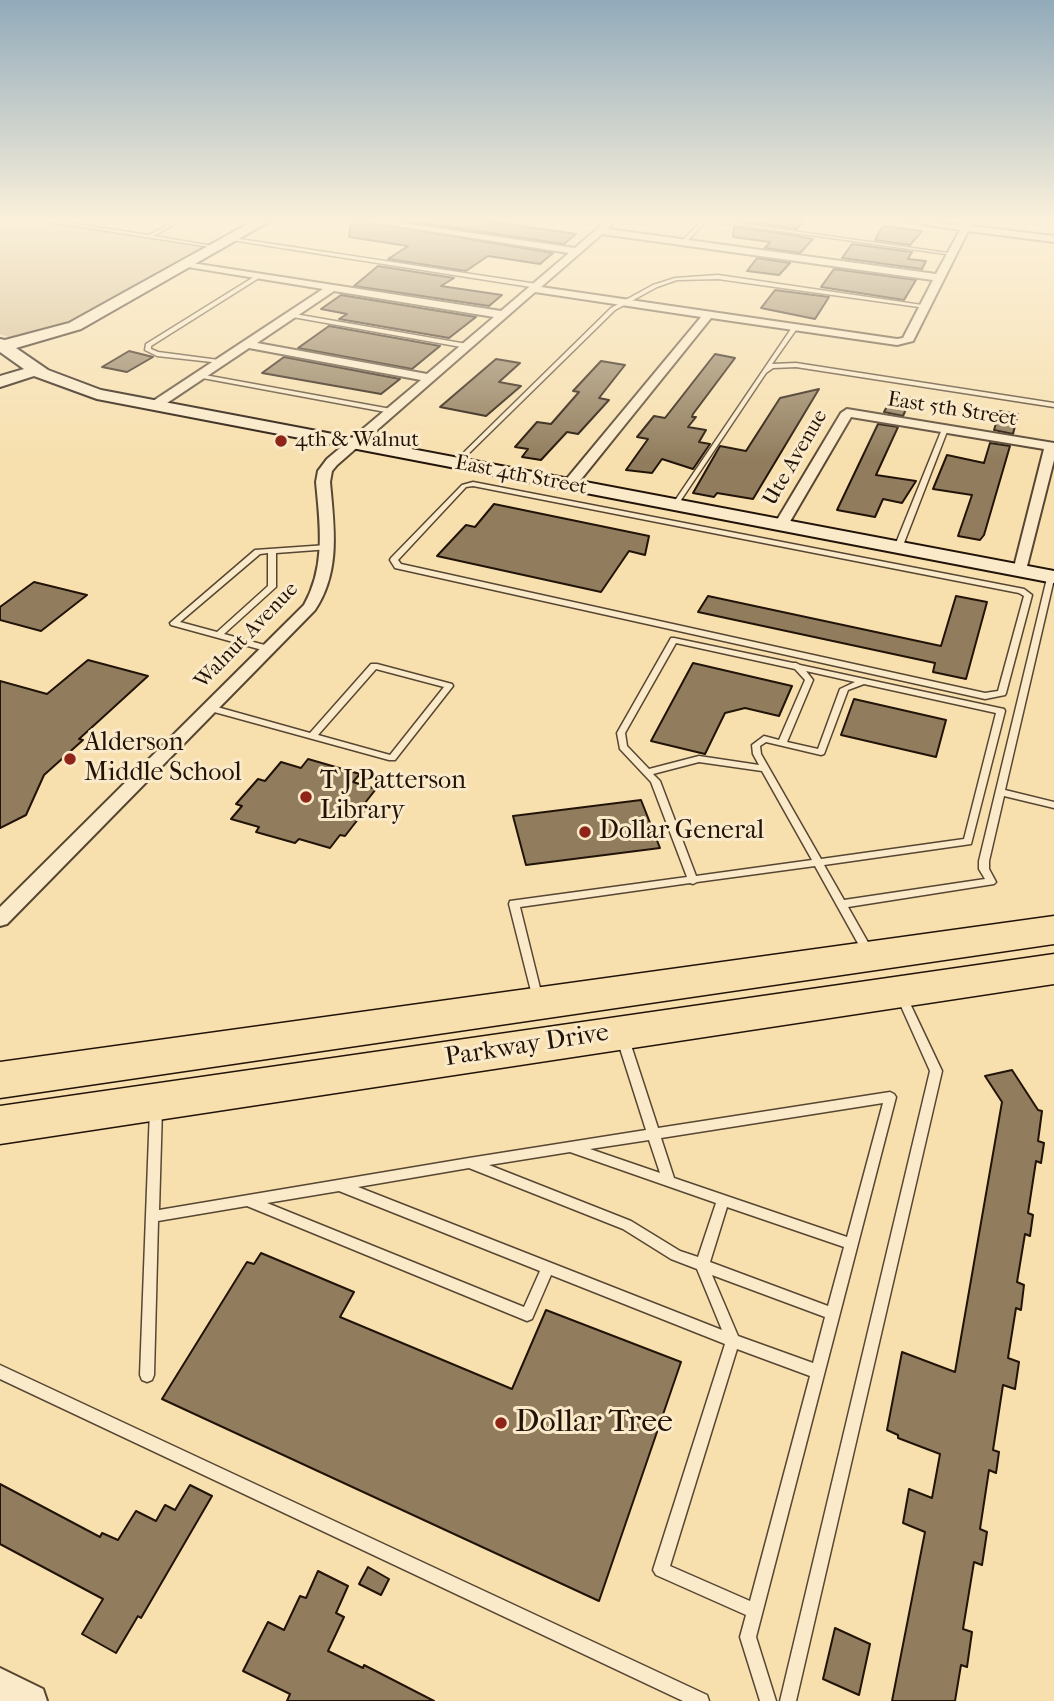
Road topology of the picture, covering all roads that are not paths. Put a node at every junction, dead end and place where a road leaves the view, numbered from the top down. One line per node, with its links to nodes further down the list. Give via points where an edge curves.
1 (122, 300): 17 (street, via 75,326)
2 (220, 300): 19 (lane, via 148,345 148,350 157,354)
3 (312, 300): 14 (street)
4 (410, 300): 13 (street)
5 (520, 300): 13 (street, Walnut Avenue)
6 (614, 300): 10 (street)
7 (627, 300): 10 (lane)
8 (883, 300): 11 (lane)
9 (929, 300): 11 (street)
10 (624, 302): 12 (street); 31 (lane)
11 (926, 306): 15 (street, via 907,341)
12 (708, 314): 15 (street); 32 (street)
13 (503, 315): 18 (street, Walnut Avenue)
14 (289, 316): 16 (street); 18 (lane)
15 (795, 327): 21 (lane)
16 (246, 344): 19 (street); 23 (street)
17 (2, 345): 20 (street, East 4th Street)
18 (467, 346): 23 (street, Walnut Avenue)
19 (219, 362): 22 (street)
20 (37, 370): 24 (street); 26 (street, East 4th Street, via 97,394)
21 (764, 372): 25 (lane, via 772,366 796,365); 33 (lane)
22 (199, 376): 26 (street); 27 (lane)
23 (430, 378): 27 (street, Walnut Avenue)
24 (0, 382)
25 (1054, 405)
26 (153, 406): 30 (street, East 4th Street)
27 (391, 411): 30 (street, Walnut Avenue)
28 (847, 412): 29 (street, East 5th Street); 35 (street, Ute Avenue)
29 (945, 429): 37 (lane); 39 (street, East 5th Street, via 1051,446)
30 (352, 444): 31 (street, East 4th Street); 36 (street, Walnut Avenue, via 323,477)
31 (455, 464): 32 (street, East 4th Street)
32 (569, 485): 33 (street, East 4th Street)
33 (675, 505): 34 (street, East 4th Street)
34 (706, 520): 34 (lane, via 473,484 464,486 394,560 398,566 985,696 1002,693 1028,595); 35 (street, East 4th Street)
35 (781, 525): 37 (street, East 4th Street)
36 (327, 547): 38 (lane); 42 (street, Walnut Avenue, via 325,577 316,598)
37 (898, 548): 39 (street, East 4th Street)
38 (272, 551): 41 (lane, via 272,587); 41 (lane, via 258,552 174,623)
39 (1020, 571): 40 (street, East 4th Street)
40 (1052, 577): 50 (lane)
41 (219, 635): 42 (lane)
42 (269, 649): 45 (street, Walnut Avenue)
43 (796, 665): 44 (lane); 47 (lane, via 809,680); 49 (lane, via 674,640 621,733 623,747)
44 (865, 680): 47 (lane, via 844,689 821,752); 52 (lane, via 1001,711 968,842)
45 (210, 708): 46 (lane); 55 (street, Walnut Avenue)
46 (312, 736): 46 (lane, via 392,758 449,686 374,666)
47 (782, 744): 48 (lane, via 764,739 756,745)
48 (766, 769): 49 (lane, via 699,759); 52 (lane)
49 (649, 772): 53 (lane)
50 (1000, 792): 51 (lane); 54 (lane, via 984,861 990,882)
51 (1054, 805)
52 (820, 864): 53 (lane); 54 (lane)
53 (693, 881): 59 (lane, via 514,904)
54 (842, 904): 57 (lane)
55 (0, 919)
56 (1051, 945): 57 (highway, Parkway Drive); 58 (highway, Parkway Drive)
57 (872, 956): 59 (highway, Parkway Drive)
58 (899, 990): 60 (highway, Parkway Drive); 87 (lane, via 936,1071)
59 (539, 1004): 61 (highway, Parkway Drive)
60 (621, 1032): 62 (highway, Parkway Drive); 66 (lane)
61 (0, 1080)
62 (245, 1088): 63 (highway, Parkway Drive); 64 (highway, via 207,1082 161,1083)
63 (156, 1101): 65 (highway, Parkway Drive); 73 (lane)
64 (0, 1103)
65 (0, 1125)
66 (652, 1135): 67 (lane); 69 (lane); 74 (lane, via 890,1097)
67 (570, 1148): 68 (lane); 69 (lane)
68 (469, 1163): 70 (lane); 75 (lane, via 628,1225 676,1255)
69 (669, 1182): 71 (lane)
70 (340, 1186): 72 (lane); 76 (lane)
71 (723, 1200): 74 (lane); 75 (lane)
72 (248, 1201): 73 (lane); 76 (lane, via 527,1315)
73 (152, 1217): 81 (lane)
74 (851, 1244): 77 (lane)
75 (702, 1265): 77 (lane); 78 (lane)
76 (548, 1268): 78 (lane)
77 (834, 1314): 80 (lane)
78 (733, 1341): 80 (lane); 82 (lane, via 661,1570)
79 (0, 1372): 85 (lane)
80 (818, 1373): 82 (lane)
81 (147, 1375)
82 (754, 1611): 86 (lane, via 748,1637)
83 (0, 1684): 84 (street)
84 (31, 1701)
85 (701, 1701)
86 (768, 1701)
87 (788, 1701)

